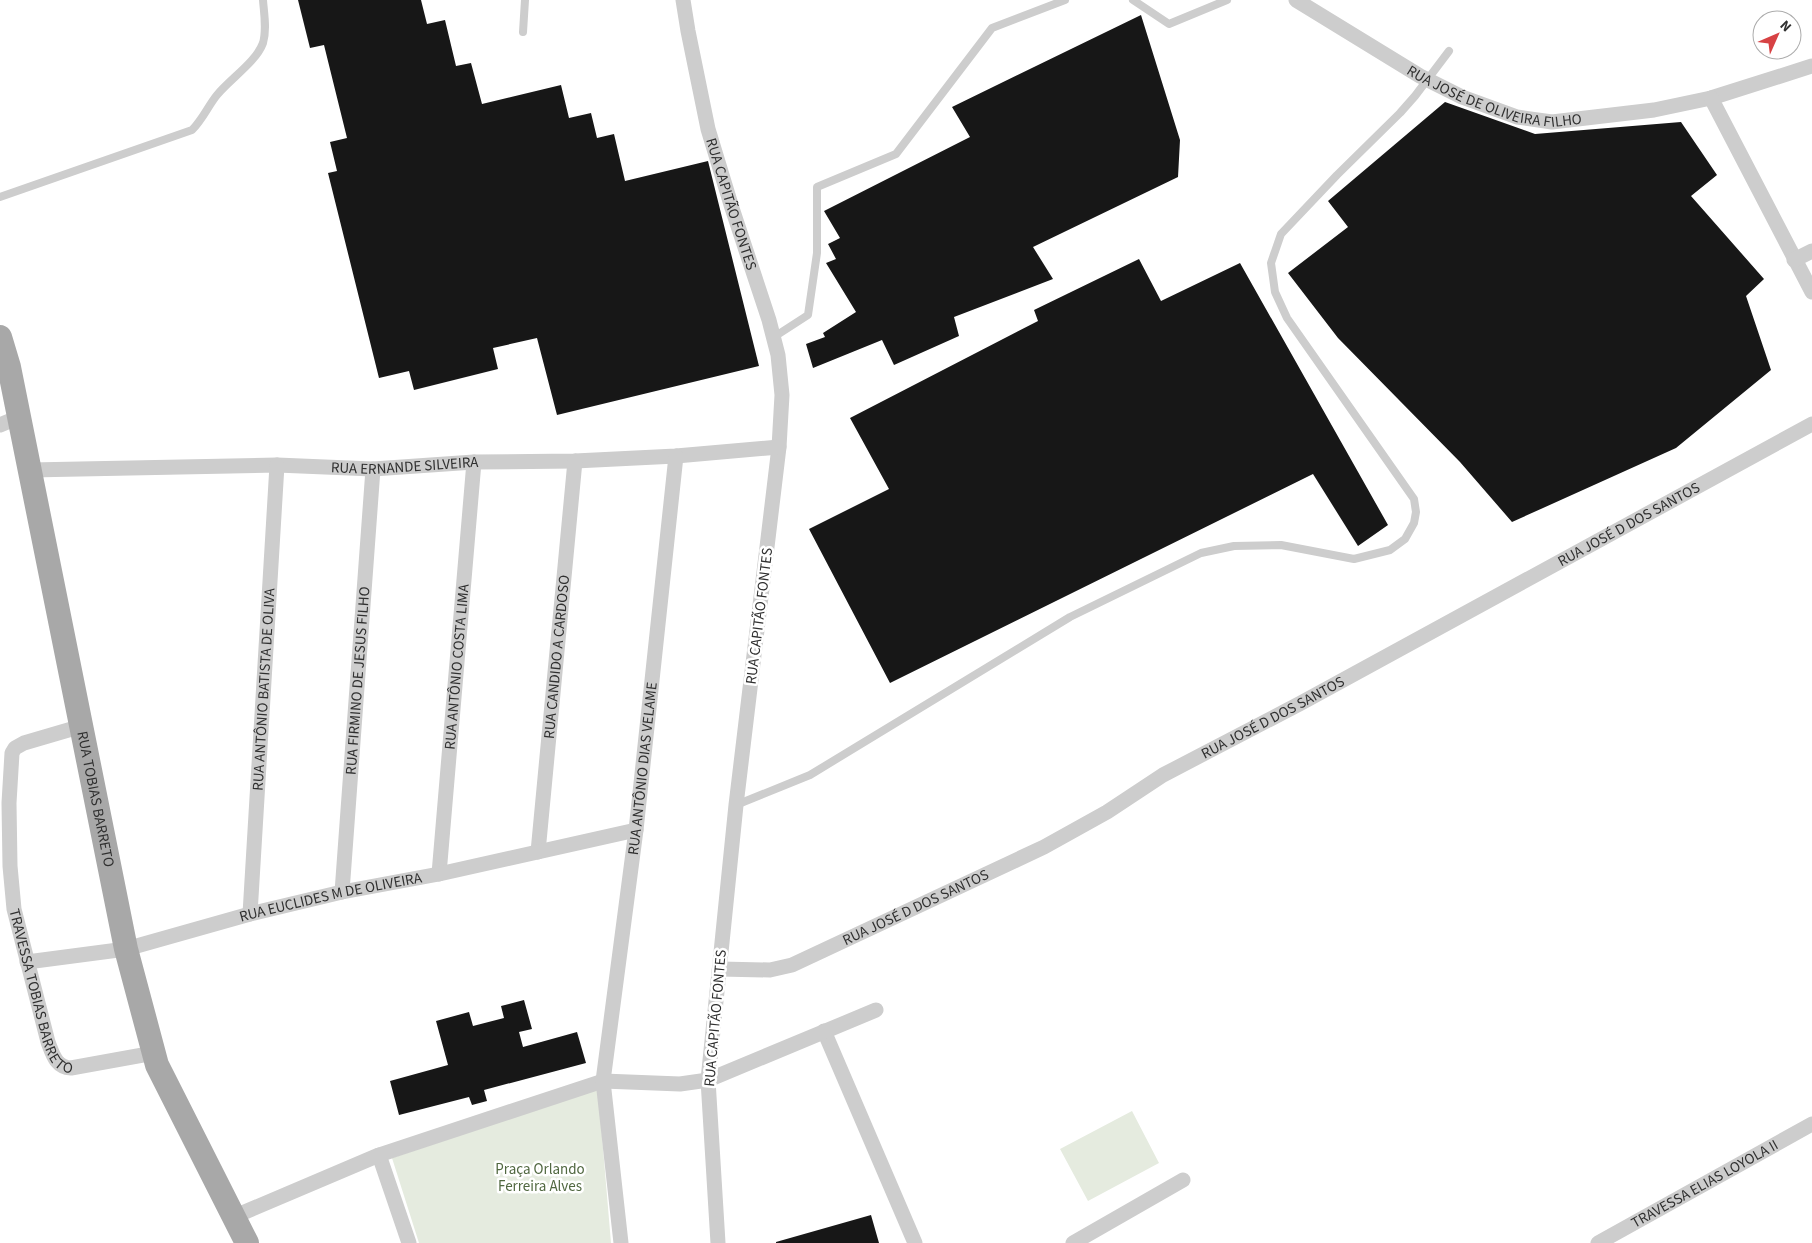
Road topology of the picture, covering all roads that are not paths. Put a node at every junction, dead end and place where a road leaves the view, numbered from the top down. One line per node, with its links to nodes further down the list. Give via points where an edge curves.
1 (263, 0): 13 (lane, via 265,28 258,53 216,96 192,130)
2 (525, 0): 8 (lane)
3 (683, 0): 18 (street, RUA CAPITÃO FONTES, via 708,129)
4 (1066, 0): 18 (lane, via 992,28 896,154 817,187 817,253 808,315)
5 (1133, 0): 6 (lane, via 1169,24)
6 (1226, 0)
7 (1296, 0): 11 (street, RUA JOSÉ DE OLIVEIRA FILHO)
8 (523, 32)
9 (1449, 51): 11 (lane)
10 (1810, 70): 12 (street, RUA JOSÉ DE OLIVEIRA FILHO)
11 (1428, 79): 12 (street, RUA JOSÉ DE OLIVEIRA FILHO, via 1462,97 1517,118 1552,122 1654,110); 29 (lane, via 1400,113 1281,234 1271,263 1275,292 1287,318 1414,499 1414,523 1405,539 1390,550 1354,559 1281,545 1234,546 1201,553 1070,618 810,774)
12 (1711, 98): 15 (street)
13 (0, 197)
14 (1812, 251): 15 (street)
15 (1794, 260): 16 (street)
16 (1812, 292)
17 (0, 337): 19 (main road, RUA TOBIAS BARRETO, via 9,367)
18 (774, 337): 21 (street, RUA CAPITÃO FONTES, via 782,395)
19 (10, 421): 27 (main road, RUA TOBIAS BARRETO)
20 (1812, 424): 37 (street, RUA JOSÉ D DOS SANTOS, via 1163,774 1107,812 1044,847 792,965 770,970)
21 (779, 447): 22 (street, RUA ERNANDE SILVEIRA); 29 (street, RUA CAPITÃO FONTES)
22 (676, 456): 23 (street, RUA ERNANDE SILVEIRA); 30 (street, RUA ANTÔNIO DIAS VELAME)
23 (576, 460): 24 (street, RUA ERNANDE SILVEIRA); 31 (street, RUA CANDIDO A CARDOSO)
24 (474, 462): 26 (street, RUA ERNANDE SILVEIRA); 32 (street, RUA ANTÔNIO COSTA LIMA)
25 (276, 465): 26 (street, RUA ERNANDE SILVEIRA); 27 (street, RUA ERNANDE SILVEIRA); 34 (street, RUA ANTÔNIO BATISTA DE OLIVA)
26 (373, 469): 33 (street, RUA FIRMINO DE JESUS FILHO)
27 (30, 470): 28 (main road, RUA TOBIAS BARRETO)
28 (82, 726): 35 (main road, RUA TOBIAS BARRETO); 36 (street, TRAVESSA TOBIAS BARRETO, via 24,743 12,753 10,866 14,909)
29 (736, 805): 37 (street, RUA CAPITÃO FONTES)
30 (636, 830): 31 (street, RUA EUCLIDES M DE OLIVEIRA); 42 (street, RUA ANTÔNIO DIAS VELAME)
31 (538, 852): 32 (street, RUA EUCLIDES M DE OLIVEIRA)
32 (439, 874): 33 (street, RUA EUCLIDES M DE OLIVEIRA)
33 (342, 892): 34 (street, RUA EUCLIDES M DE OLIVEIRA)
34 (250, 914): 35 (street, RUA EUCLIDES M DE OLIVEIRA)
35 (126, 949): 36 (street, RUA EUCLIDES M DE OLIVEIRA); 40 (main road, RUA TOBIAS BARRETO)
36 (27, 962): 40 (street, TRAVESSA TOBIAS BARRETO, via 48,1042 55,1060 63,1067)
37 (720, 969): 41 (street, RUA CAPITÃO FONTES)
38 (876, 1010): 39 (street)
39 (824, 1031): 41 (street); 51 (street)
40 (154, 1053): 46 (main road, RUA TOBIAS BARRETO, via 157,1066)
41 (708, 1080): 42 (street, via 680,1084); 50 (street, RUA CAPITÃO FONTES)
42 (603, 1081): 44 (street); 49 (street)
43 (1812, 1124): 53 (street, TRAVESSA ELIAS LOYOLA II)
44 (379, 1155): 46 (street); 48 (street)
45 (1183, 1180): 52 (street)
46 (233, 1217): 47 (main road, RUA TOBIAS BARRETO)
47 (247, 1243)
48 (409, 1243)
49 (621, 1243)
50 (718, 1243)
51 (915, 1243)
52 (1073, 1243)
53 (1598, 1243)

